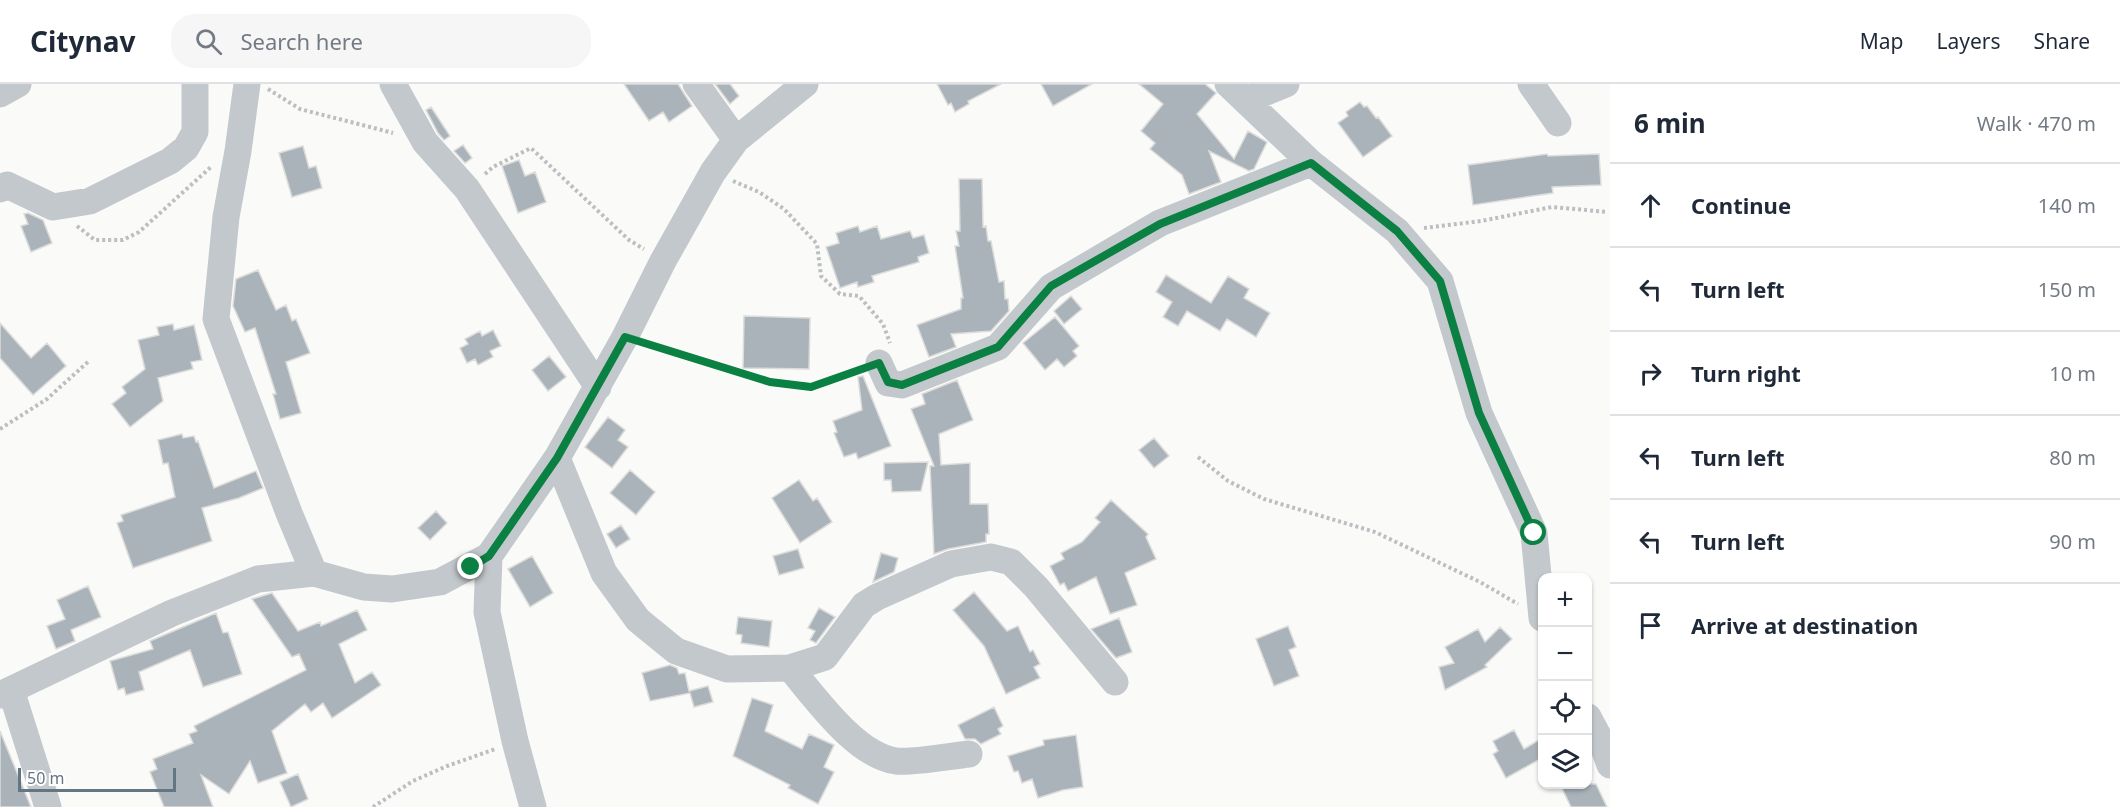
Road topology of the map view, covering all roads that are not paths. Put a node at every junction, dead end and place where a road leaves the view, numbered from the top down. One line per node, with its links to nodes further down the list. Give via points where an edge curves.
1 (18, 84): 10 (street)
2 (195, 84): 14 (street, via 195,132 186,148 170,161 90,201 53,207 7,185)
3 (247, 84): 19 (street, via 226,217 216,320)
4 (393, 84): 16 (street, via 425,142 467,189)
5 (696, 84): 12 (street)
6 (805, 84): 12 (street)
7 (1286, 84): 9 (street)
8 (1531, 84): 11 (street)
9 (1237, 92): 13 (street)
10 (0, 94)
11 (1558, 123)
12 (736, 140): 16 (street, via 713,172 663,261)
13 (1311, 163): 15 (street, via 1160,224 1051,286 998,347 902,385 888,382); 20 (street, via 1397,231 1440,281 1479,413 1534,533)
14 (0, 189)
15 (879, 363)
16 (598, 387): 17 (street)
17 (557, 458): 18 (street); 21 (street, via 604,573 638,620 676,651 727,669)
18 (489, 556): 19 (street, via 440,582 392,589 364,587); 28 (street, via 487,612)
19 (314, 573): 23 (street, via 258,579 172,613)
20 (1538, 576)
21 (790, 668): 22 (street, via 825,657 864,605 877,597 951,564 991,556 1011,562 1036,587); 25 (street, via 855,742 877,756 897,761)
22 (1116, 682)
23 (5, 693): 27 (street)
24 (1592, 726): 26 (street)
25 (969, 754)
26 (1610, 765)
27 (48, 807)
28 (533, 807)

